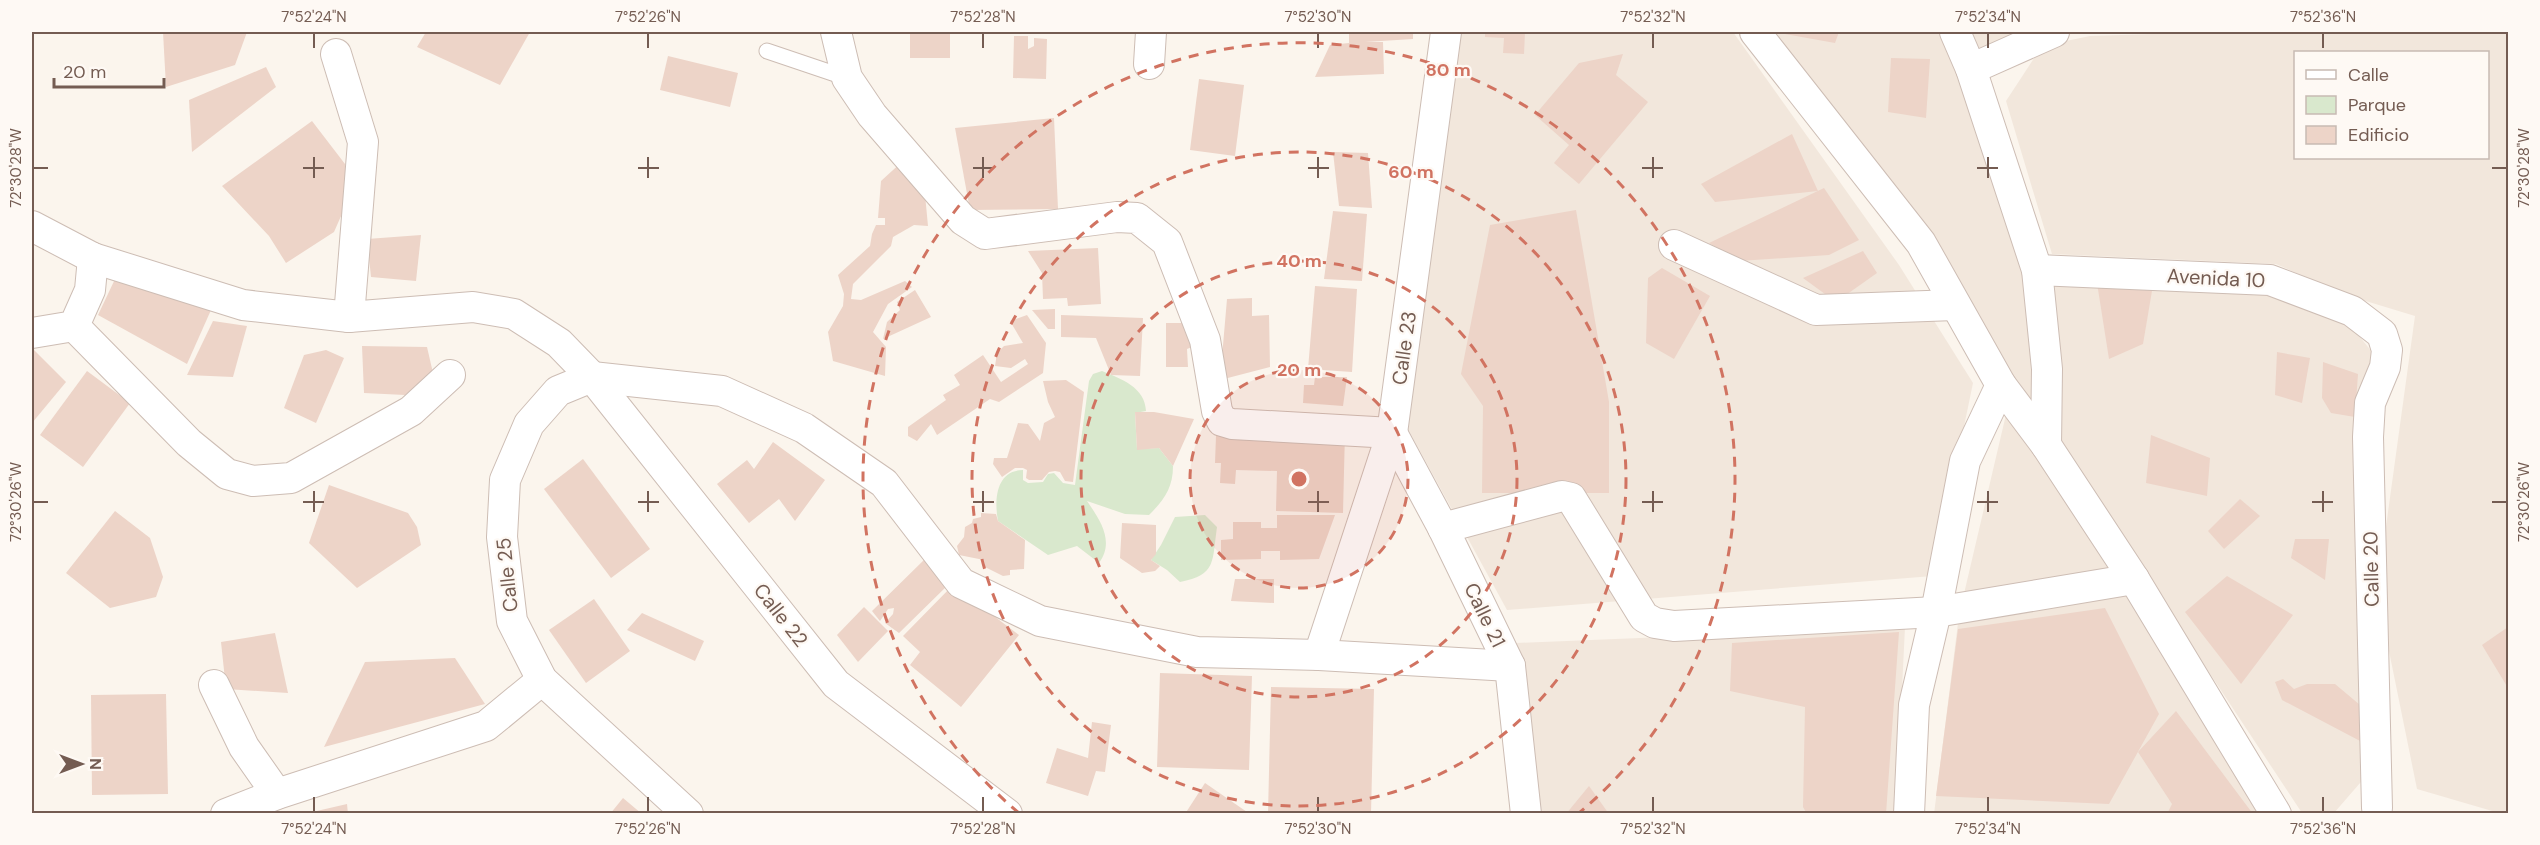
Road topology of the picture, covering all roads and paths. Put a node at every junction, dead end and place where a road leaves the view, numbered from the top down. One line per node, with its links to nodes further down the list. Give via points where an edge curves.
1 (836, 32): 11 (street)
2 (1151, 32): 9 (street)
3 (1446, 32): 24 (street, Calle 23)
4 (1755, 32): 16 (street, via 1921,243)
5 (1955, 32): 10 (street)
6 (2054, 32): 10 (street)
7 (767, 51): 11 (lane)
8 (336, 54): 17 (street, via 363,142)
9 (1149, 64)
10 (1971, 69): 15 (street)
11 (848, 78): 24 (street, via 872,116 963,220 985,234 1118,217 1137,218 1167,242 1205,340 1222,421)
12 (32, 226): 14 (street, Calle 22)
13 (1674, 245): 16 (street, via 1816,310)
14 (93, 258): 17 (street, Calle 22, via 243,305); 18 (street, via 90,290)
15 (2037, 270): 20 (street, Avenida 10, via 2270,279 2352,311); 25 (street, via 2047,369)
16 (1955, 305): 23 (street)
17 (349, 317): 22 (street, Calle 22, via 473,307 514,314 559,343)
18 (74, 326): 19 (street); 21 (street, via 189,443 227,474 253,482 291,478 411,411)
19 (32, 333)
20 (2382, 334): 34 (street, Calle 20, via 2387,350 2385,367 2370,403 2368,437)
21 (450, 375)
22 (592, 377): 29 (street, via 722,391 804,428 884,483 961,583 1040,621 1197,651); 31 (street, Calle 25, via 558,391 529,424 505,480 502,537 512,621); 37 (street, Calle 22, via 836,684)
23 (2001, 385): 25 (street); 28 (street, via 1965,461)
24 (1392, 433): 26 (street, Calle 21); 29 (street, Calle 23)
25 (2046, 445): 27 (street)
26 (1443, 528): 28 (street, via 1562,496 1571,498 1644,617 1655,623 1674,626); 30 (street, Calle 21)
27 (2134, 579): 28 (street); 40 (street)
28 (1936, 612): 39 (street, via 1914,705)
29 (1319, 654): 30 (street)
30 (1510, 666): 38 (street, Calle 21)
31 (542, 680): 33 (street, via 486,726); 36 (street, Calle 25)
32 (214, 685): 33 (street, via 244,747)
33 (277, 794): 35 (street)
34 (2383, 812)
35 (226, 813)
36 (688, 813)
37 (1007, 813)
38 (1526, 813)
39 (1909, 813)
40 (2276, 813)

